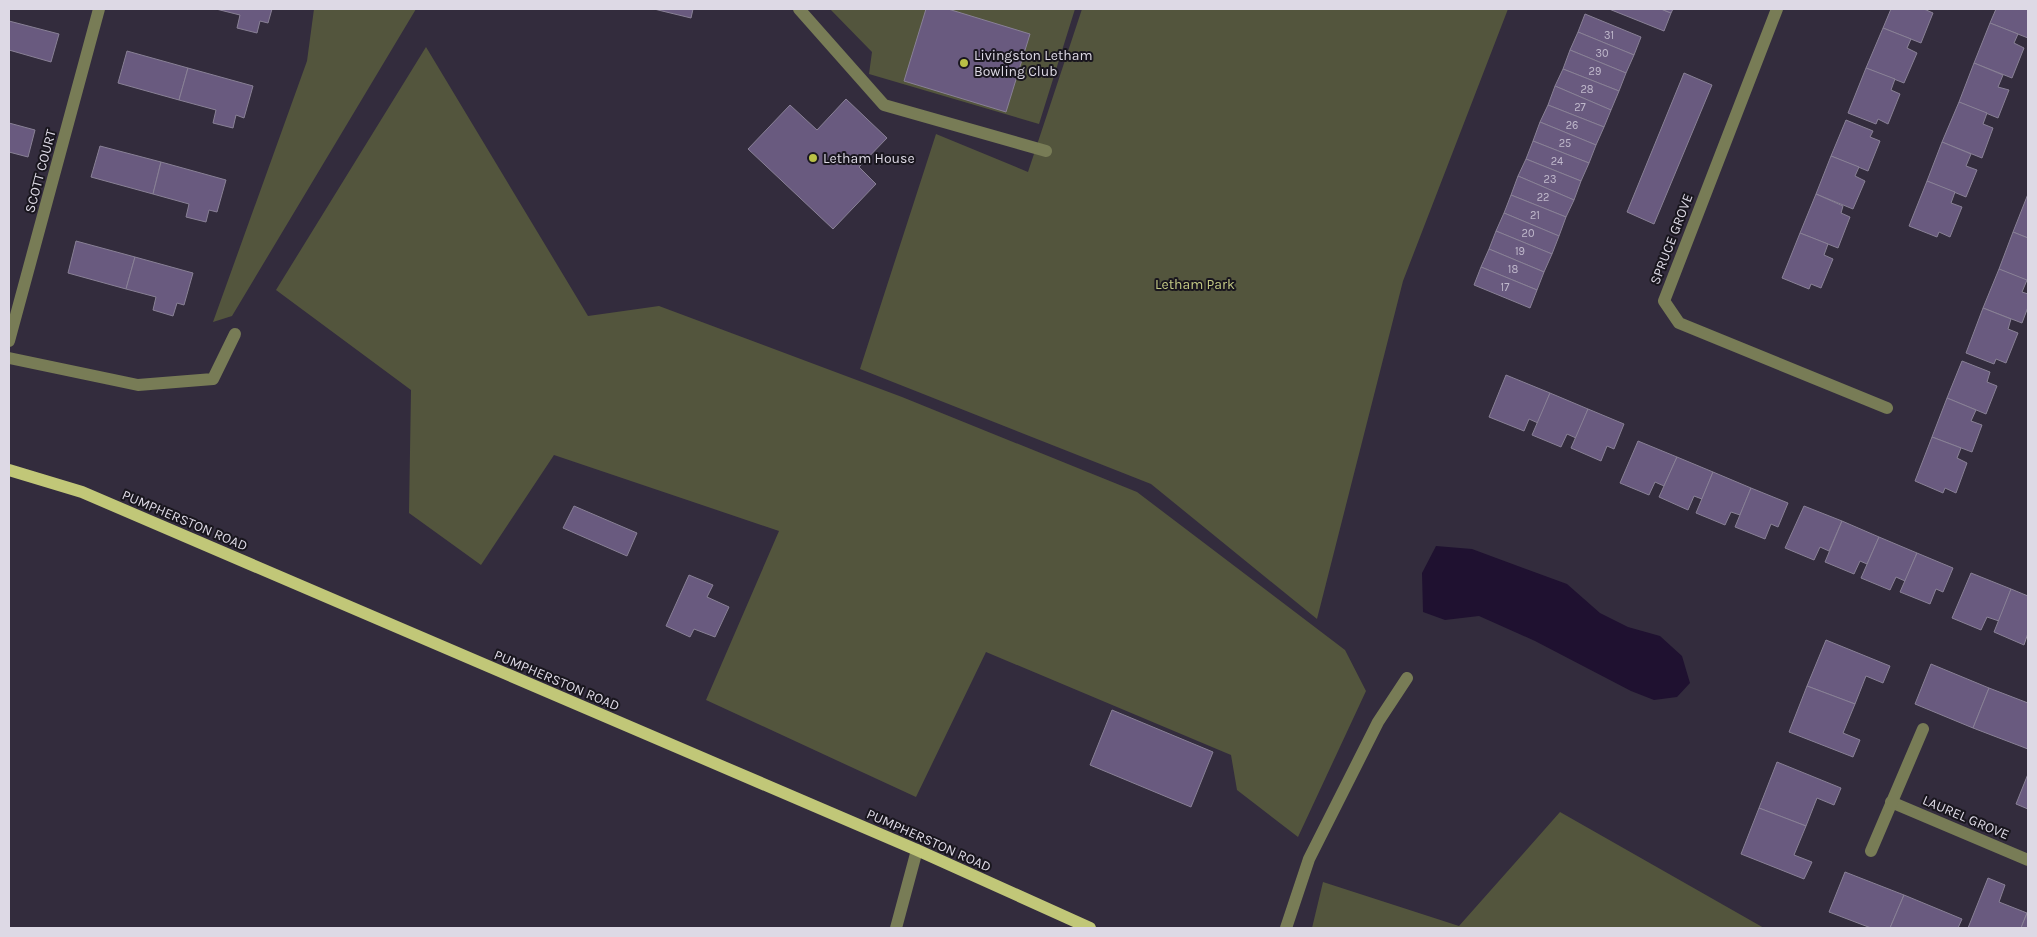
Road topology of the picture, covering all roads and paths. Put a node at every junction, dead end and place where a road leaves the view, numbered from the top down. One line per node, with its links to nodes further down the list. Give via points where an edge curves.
1 (100, 9): 6 (street, SCOTT COURT)
2 (799, 9): 4 (street, via 884,106)
3 (1777, 9): 8 (street, SPRUCE GROVE, via 1664,301 1679,323)
4 (1046, 152)
5 (235, 334): 7 (street, via 212,379 138,385)
6 (9, 341)
7 (9, 358)
8 (1887, 408)
9 (9, 470): 13 (main road, PUMPHERSTON ROAD, via 82,492)
10 (1407, 678): 18 (street, via 1378,722 1309,859)
11 (1923, 728): 12 (street)
12 (1892, 802): 14 (street); 15 (street, LAUREL GROVE)
13 (917, 850): 16 (street); 17 (main road, PUMPHERSTON ROAD)
14 (1871, 851)
15 (2028, 860)
16 (896, 928)
17 (1090, 928)
18 (1286, 928)

